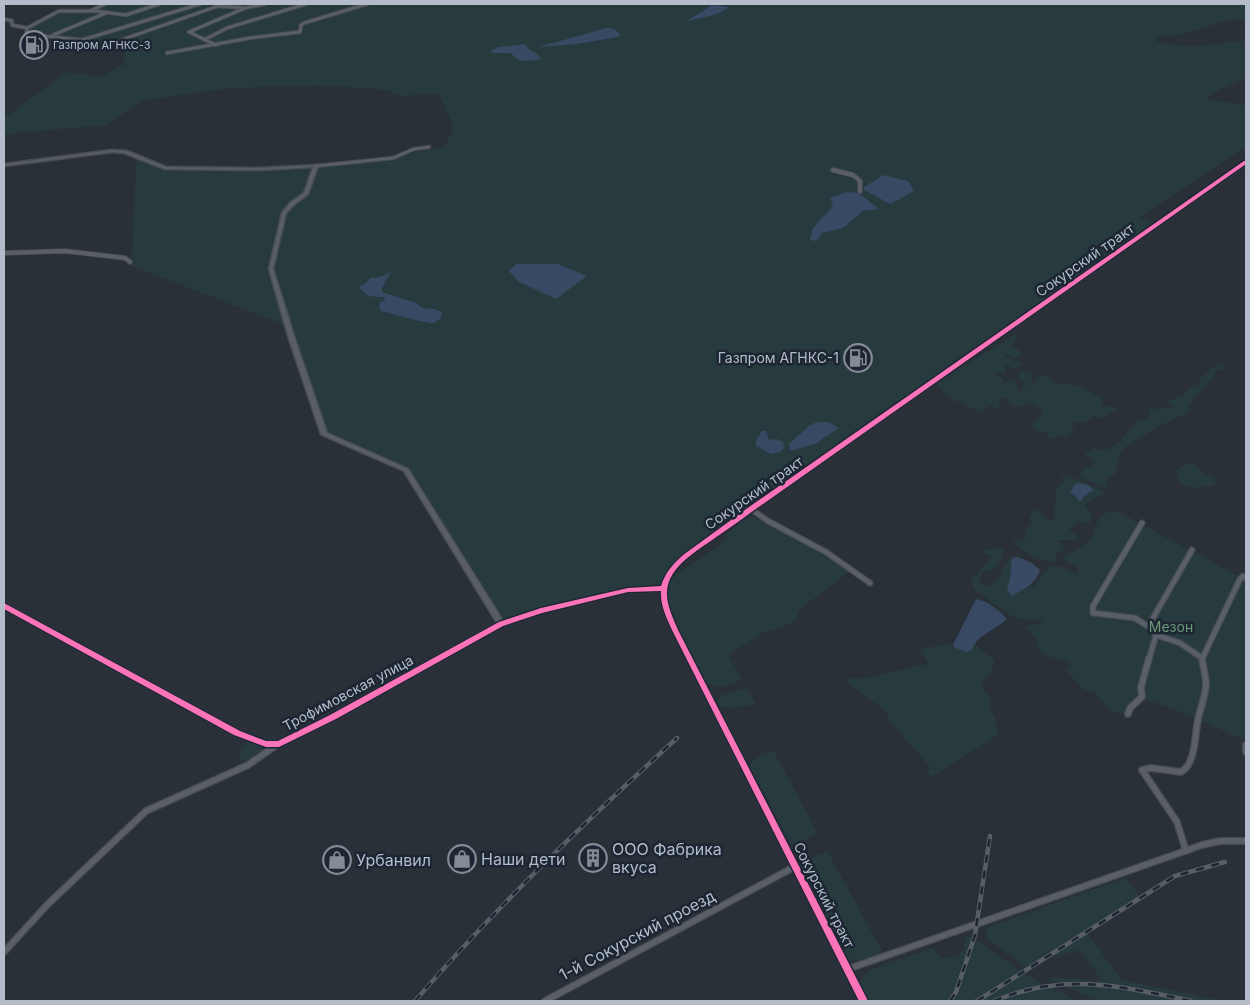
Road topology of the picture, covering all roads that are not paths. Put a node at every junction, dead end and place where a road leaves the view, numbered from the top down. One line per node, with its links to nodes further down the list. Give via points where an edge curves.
1 (105, 4): 8 (street)
2 (159, 4): 9 (street, via 126,15)
3 (200, 4): 12 (street, via 82,40)
4 (265, 4): 7 (street)
5 (306, 4): 13 (street, via 227,28)
6 (367, 4): 15 (street, via 304,23 300,32)
7 (244, 8): 13 (street, via 189,32); 14 (street, via 218,6)
8 (86, 12): 9 (street); 11 (street, via 59,11)
9 (107, 13): 12 (street)
10 (4, 19): 11 (street, via 12,21 12,25)
11 (27, 28): 12 (street, via 26,34)
12 (52, 36)
13 (204, 40): 15 (street)
14 (110, 44)
15 (216, 44): 16 (street)
16 (167, 53)
17 (429, 147): 20 (street, via 393,158)
18 (1246, 162): 25 (street, Сокурский тракт)
19 (4, 165): 20 (street, via 112,151 125,152 165,168)
20 (316, 166): 32 (street, via 306,194 284,213 271,270 324,434 406,470)
21 (833, 170): 22 (street, via 853,175 860,181)
22 (860, 191)
23 (4, 253): 24 (street, via 65,251 122,258)
24 (130, 262)
25 (751, 510): 29 (street, via 821,549); 30 (street, Сокурский тракт, via 685,557 669,574)
26 (1142, 523): 33 (street, via 1093,606 1093,613 1127,615)
27 (1192, 550): 33 (street)
28 (1244, 577): 35 (street, via 1224,608)
29 (870, 583)
30 (663, 588): 32 (street, Трофимовская улица, via 628,590); 42 (street, Сокурский тракт, via 663,600 676,632)
31 (4, 606): 37 (street, Трофимовская улица, via 237,733 266,744)
32 (501, 624): 37 (street, Трофимовская улица)
33 (1149, 625): 34 (street)
34 (1156, 635): 35 (street, via 1169,637 1191,648); 36 (street, via 1141,687 1142,697)
35 (1202, 658): 41 (street, via 1206,682 1204,697 1195,748 1185,770 1142,770 1177,822)
36 (1128, 714)
37 (279, 744): 43 (street, via 248,765 146,811 47,905)
38 (1246, 745): 39 (street)
39 (1246, 752)
40 (1246, 840): 41 (street, via 1220,841)
41 (1186, 851): 44 (street)
42 (796, 866): 44 (street, Сокурский тракт); 45 (street, 1-й Сокурский проезд)
43 (4, 952)
44 (848, 969): 46 (street, Сокурский тракт)
45 (545, 1001)
46 (864, 1001)

